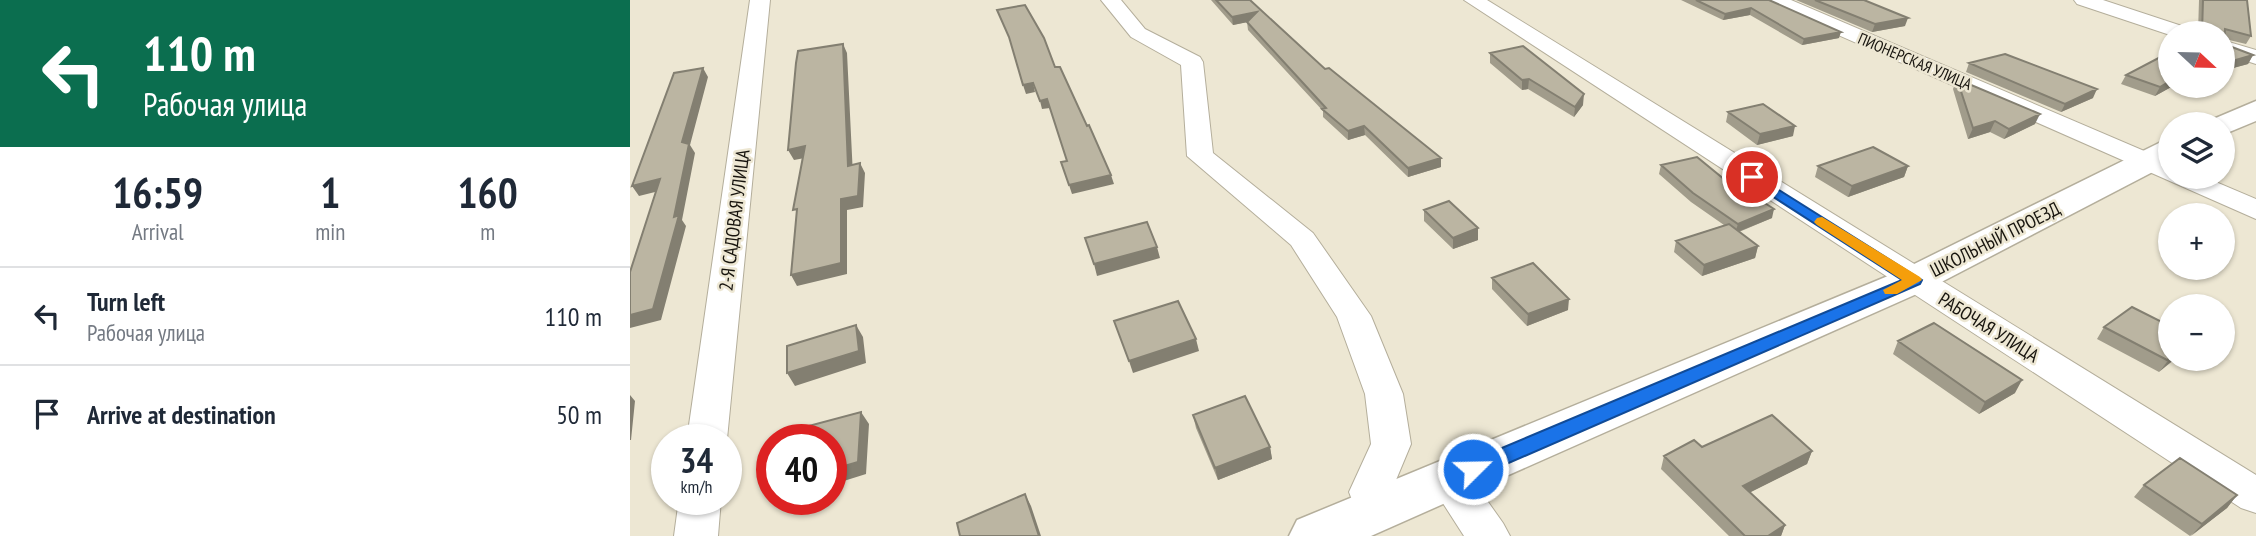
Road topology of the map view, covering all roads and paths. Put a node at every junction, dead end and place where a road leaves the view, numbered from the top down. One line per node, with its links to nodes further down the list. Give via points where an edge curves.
1 (760, 0): 16 (street, 2-Я САДОВАЯ УЛИЦА)
2 (1111, 0): 19 (street, via 1138,33 1192,62 1200,156 1302,239 1354,316 1384,394 1391,444 1370,492)
3 (1474, 0): 15 (street, РАБОЧАЯ УЛИЦА)
4 (1775, 0): 11 (street, ПИОНЕРСКАЯ УЛИЦА)
5 (2084, 0): 6 (street)
6 (2158, 24)
7 (2235, 50): 8 (street)
8 (2256, 57)
9 (2256, 110): 10 (street)
10 (2235, 120)
11 (2158, 161)
12 (2158, 169): 15 (street, ШКОЛЬНЫЙ ПРОЕЗД)
13 (2214, 189): 14 (street, ПИОНЕРСКАЯ УЛИЦА)
14 (2256, 210)
15 (1914, 280): 17 (street, ШКОЛЬНЫЙ ПРОЕЗД); 18 (street, РАБОЧАЯ УЛИЦА)
16 (709, 424)
17 (1449, 480): 19 (street, ШКОЛЬНЫЙ ПРОЕЗД); 23 (street)
18 (2256, 496)
19 (1375, 509): 22 (street, ШКОЛЬНЫЙ ПРОЕЗД)
20 (698, 515): 21 (street)
21 (696, 536)
22 (1316, 536)
23 (1488, 536)

